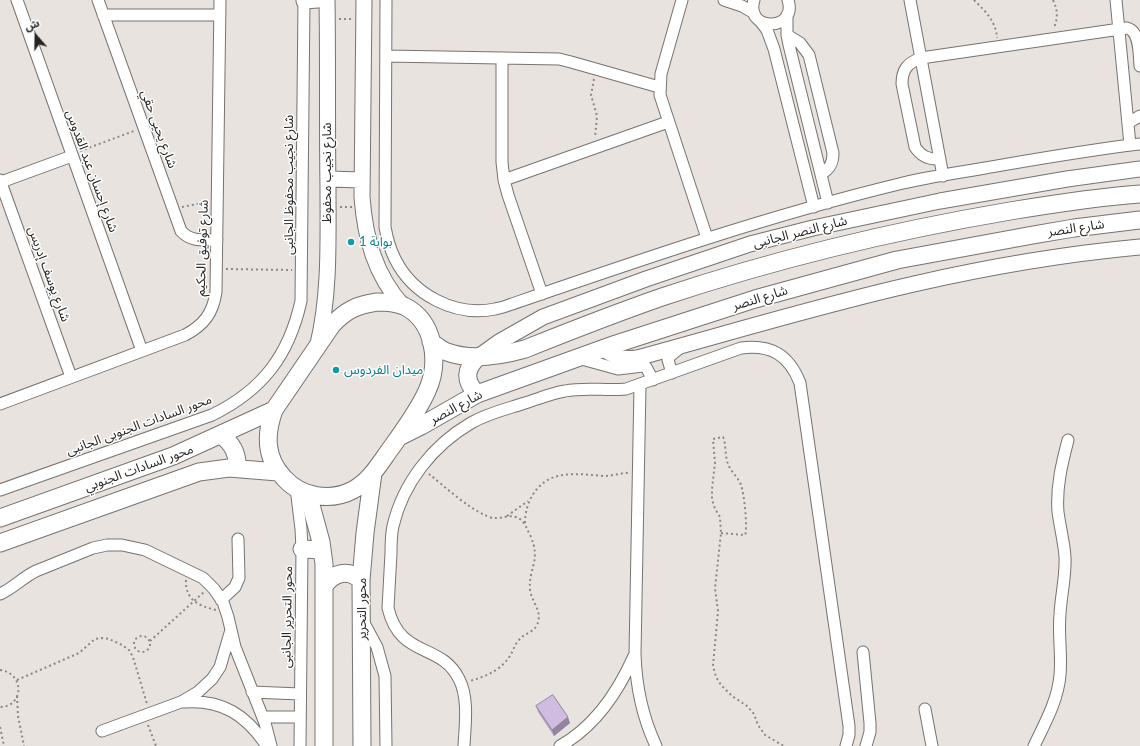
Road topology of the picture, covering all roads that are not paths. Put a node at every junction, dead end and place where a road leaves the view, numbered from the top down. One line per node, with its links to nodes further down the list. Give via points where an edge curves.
1 (17, 0): 31 (street, شارع إحسان عبد القدوس)
2 (98, 0): 15 (street, شارع يحيى حقي)
3 (220, 0): 16 (street, شارع توفيق الحكيم)
4 (304, 0): 5 (street); 56 (street, شارع نجيب محفوظ الجانبى, via 301,301 292,334)
5 (318, 0)
6 (327, 0): 36 (street, شارع نجيب محفوظ)
7 (386, 0): 20 (street)
8 (682, 0): 24 (street)
9 (724, 0): 17 (street, via 742,6)
10 (754, 0): 17 (street, via 753,8)
11 (910, 0): 22 (street)
12 (1116, 0): 18 (street)
13 (364, 1): 37 (street)
14 (789, 6): 17 (street, via 783,20 773,24); 19 (street)
15 (104, 15): 16 (street); 45 (street, شارع يحيى حقي, via 181,231 191,239)
16 (220, 15): 45 (street, شارع توفيق الحكيم)
17 (758, 18): 30 (street, via 767,30 774,49)
18 (1119, 29): 22 (street); 23 (street, via 1131,29 1137,35); 27 (street)
19 (787, 35): 29 (street); 34 (street, via 800,43 809,55 833,159 827,171)
20 (386, 56): 21 (street); 47 (street, via 385,227 389,244 404,274 429,297 461,309 495,309)
21 (502, 58): 24 (street, via 559,60); 38 (street)
22 (921, 58): 32 (street); 32 (street, via 912,61 906,67 902,75 902,84 915,146 925,157 932,160)
23 (1140, 66)
24 (659, 86): 26 (street)
25 (1140, 116): 27 (street)
26 (668, 122): 38 (street); 44 (street)
27 (1128, 123): 28 (street)
28 (1135, 144): 35 (street)
29 (814, 145): 30 (street); 34 (street)
30 (799, 149): 42 (street)
31 (72, 155): 39 (street); 53 (street, شارع إحسان عبد القدوس)
32 (940, 159): 35 (street)
33 (1140, 170): 54 (street, شارع النصر الجانبى, via 1053,181 940,201 750,244 543,316)
34 (821, 174): 41 (street)
35 (943, 176): 41 (street, via 900,184)
36 (328, 179): 37 (street); 50 (street, شارع نجيب محفوظ, via 324,306)
37 (362, 180): 48 (street, via 363,208 374,259 393,295)
38 (504, 180): 47 (street)
39 (0, 181): 58 (street, شارع يوسف إدريس)
40 (1140, 194): 54 (main road, شارع النصر, via 988,215 834,247 662,297 525,349)
41 (828, 203): 42 (street)
42 (814, 207): 44 (street)
43 (1140, 220): 52 (main road, شارع النصر, via 1033,234 896,260 755,299)
44 (707, 238): 47 (street)
45 (217, 240): 53 (street, شارع توفيق الحكيم, via 216,292 214,303 204,323 185,335)
46 (1140, 247): 51 (street, via 1045,259 964,273 824,306)
47 (542, 294)
48 (403, 306): 49 (main road, via 419,316); 50 (main road, via 377,302 364,303 352,308 341,315)
49 (431, 342): 54 (main road, شارع النصر, via 458,355); 65 (main road, via 434,360 427,390)
50 (317, 346): 63 (main road)
51 (683, 346): 52 (street, via 630,359 615,357); 57 (street, via 668,360)
52 (603, 348): 55 (main road, شارع النصر)
53 (142, 351): 58 (street, شارع توفيق الحكيم)
54 (478, 357): 61 (main road, via 468,371 469,384)
55 (578, 358): 59 (street, via 618,369 643,366); 61 (main road, شارع النصر)
56 (275, 365): 70 (street, محور السادات الجنوبى الجانبى, via 265,378 240,399 212,415)
57 (672, 374): 59 (street); 106 (street, via 741,348 754,346 778,353 795,371 800,382 849,726)
58 (71, 377): 62 (street, شارع توفيق الحكيم)
59 (653, 380): 60 (street)
60 (640, 385): 84 (street); 103 (street, via 613,391 566,391 492,413 452,435 435,450 408,486 392,528 388,608 391,620 405,640 442,659 459,679 465,705)
61 (477, 394): 65 (main road, شارع النصر)
62 (0, 403)
63 (274, 410): 64 (main road, محور السادات الجنوبي); 68 (main road, via 269,424 268,441 271,457)
64 (222, 435): 67 (main road, via 233,447 237,457); 72 (main road, محور السادات الجنوبي, via 173,456)
65 (399, 437): 69 (main road)
66 (1068, 440): 109 (street, via 1061,467 1058,510 1065,568 1060,614 1060,675 1052,709)
67 (237, 468): 68 (main road, محور السادات الجنوبي); 74 (main road, محور السادات الجنوبي, via 199,472)
68 (278, 472): 71 (main road, via 289,484)
69 (373, 473): 71 (main road, via 364,483 341,495 328,497); 77 (main road, محور التحرير)
70 (0, 490)
71 (302, 491): 75 (street, محور التحرير الجانبى); 76 (main road)
72 (0, 518)
73 (238, 539): 80 (street, via 239,578 235,587)
74 (0, 543)
75 (302, 549): 76 (main road); 89 (street, محور التحرير الجانبى)
76 (322, 550): 78 (main road)
77 (361, 580): 78 (main road, via 356,575 341,573 334,575); 81 (main road, محور التحرير)
78 (324, 586): 100 (main road)
79 (0, 594): 80 (street, via 36,571 93,548 122,545 145,550 203,578)
80 (221, 600): 82 (street, via 227,612)
81 (362, 621): 101 (main road, محور التحرير); 102 (street, via 377,647 385,676)
82 (231, 632): 85 (street); 86 (street)
83 (863, 652): 107 (street, via 870,723)
84 (635, 654): 104 (street, via 614,695 600,713 584,729); 105 (street, via 639,701)
85 (241, 664): 86 (street, via 227,663); 88 (street)
86 (220, 667): 87 (street)
87 (212, 678): 90 (street, via 198,692); 91 (street, via 210,696)
88 (252, 692): 89 (street); 93 (street)
89 (300, 694): 95 (street, محور التحرير الجانبى)
90 (182, 702): 91 (street); 96 (street)
91 (215, 703): 94 (street)
92 (925, 709): 108 (street)
93 (260, 712): 94 (street, via 247,718); 95 (street); 98 (street)
94 (242, 717): 97 (street)
95 (300, 717): 99 (street, محور التحرير الجانبى)
96 (102, 731)
97 (266, 746)
98 (271, 746)
99 (300, 746)
100 (324, 746)
101 (362, 746)
102 (386, 746)
103 (464, 746)
104 (560, 746)
105 (656, 746)
106 (846, 746)
107 (866, 746)
108 (932, 746)
109 (1034, 746)

